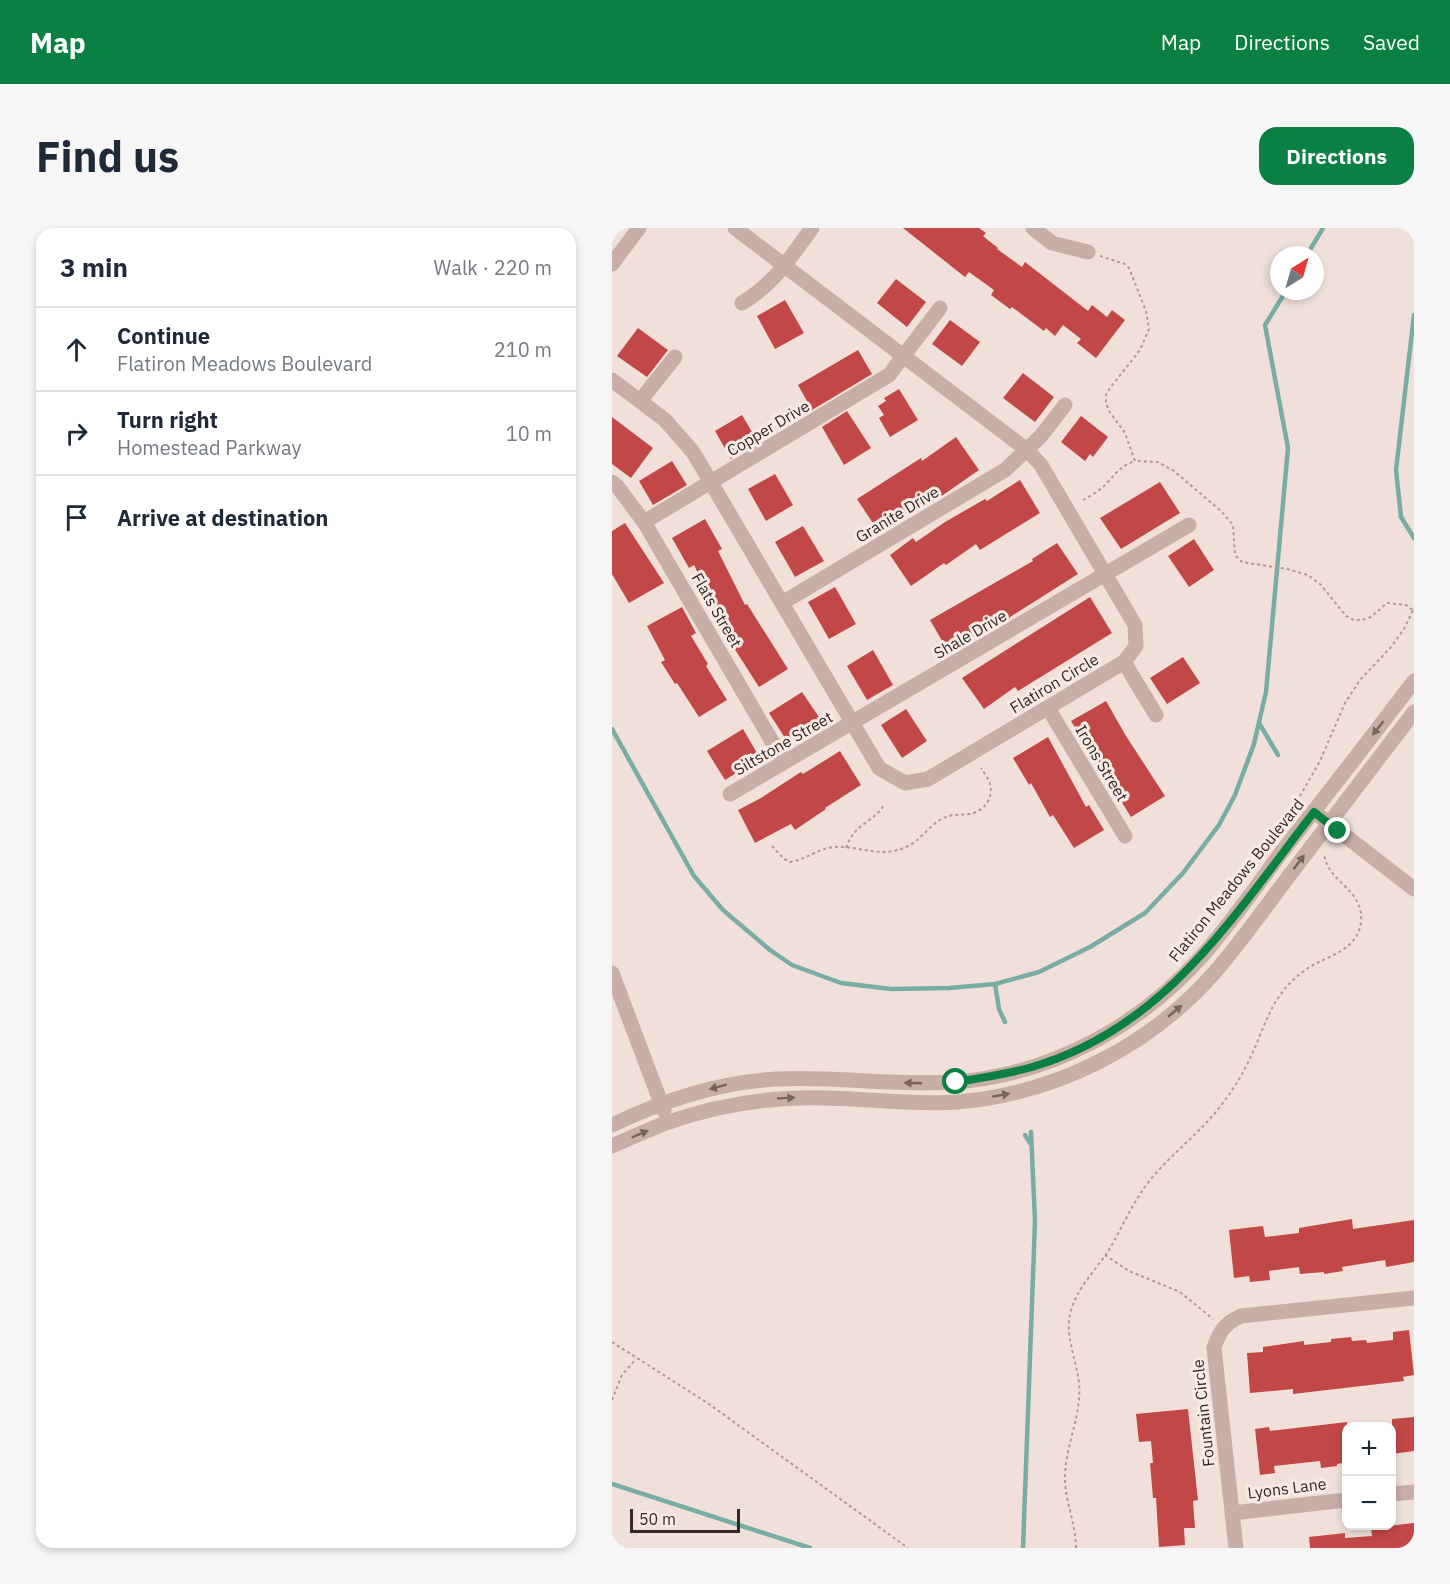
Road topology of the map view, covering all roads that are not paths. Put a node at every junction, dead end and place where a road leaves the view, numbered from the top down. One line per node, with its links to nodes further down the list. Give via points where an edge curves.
1 (639, 228): 6 (street)
2 (735, 228): 7 (street, Flatiron Circle)
3 (812, 228): 7 (street)
4 (1033, 228): 5 (street, via 1052,243)
5 (1088, 252)
6 (612, 264)
7 (784, 265): 8 (street, via 760,292); 10 (street, Flatiron Circle)
8 (742, 303)
9 (940, 308): 10 (street, Copper Drive)
10 (904, 356): 15 (street, Flatiron Circle); 17 (street, Copper Drive, via 889,375)
11 (675, 357): 13 (street)
12 (612, 380): 13 (street, Flatiron Circle)
13 (640, 401): 17 (street, Flatiron Circle, via 665,420 693,452)
14 (1065, 405): 15 (street, Granite Drive)
15 (1027, 450): 20 (street, Flatiron Circle, via 1041,465); 21 (street, Granite Drive, via 1005,470)
16 (612, 482): 18 (street, Flats Street)
17 (711, 483): 18 (street, Copper Drive); 21 (street, Flatiron Circle)
18 (644, 522): 28 (street, Flats Street)
19 (1189, 525): 20 (street, Shale Drive)
20 (1105, 575): 22 (street, Flatiron Circle, via 1135,625 1136,646); 27 (street, Shale Drive)
21 (782, 603): 27 (street, Flatiron Circle)
22 (1124, 663): 24 (street, Flatiron Circle); 26 (street)
23 (1414, 681): 30 (street, Flatiron Meadows Boulevard, one-way to 30)
24 (1048, 708): 27 (street, Flatiron Circle, via 928,779 905,783 879,768); 32 (street, Irons Street)
25 (1414, 712): 31 (street)
26 (1156, 715)
27 (853, 723): 28 (street, Siltstone Street)
28 (784, 762): 29 (street, Siltstone Street)
29 (730, 794)
30 (1314, 812): 31 (street); 35 (street, Flatiron Meadows Boulevard, one-way to 35, via 1204,954 1173,986 1114,1030 1061,1057 1034,1067 956,1082 776,1079 732,1084)
31 (1329, 824): 33 (street); 36 (street, one-way to 31, via 759,1100 803,1097 903,1104 959,1102 1029,1089 1085,1068 1145,1034 1200,988)
32 (1125, 836)
33 (1414, 889)
34 (612, 973): 35 (street)
35 (661, 1103): 36 (street); 37 (street, Flatiron Meadows Boulevard)
36 (667, 1122): 38 (street, one-way to 36)
37 (612, 1125)
38 (612, 1146)
39 (1414, 1298): 43 (street, Fountain Circle, via 1241,1316 1228,1322 1214,1348)
40 (1414, 1492): 41 (street)
41 (1396, 1494)
42 (1342, 1501): 43 (street, Lyons Lane)
43 (1232, 1513): 44 (street, Fountain Circle)
44 (1236, 1548)

